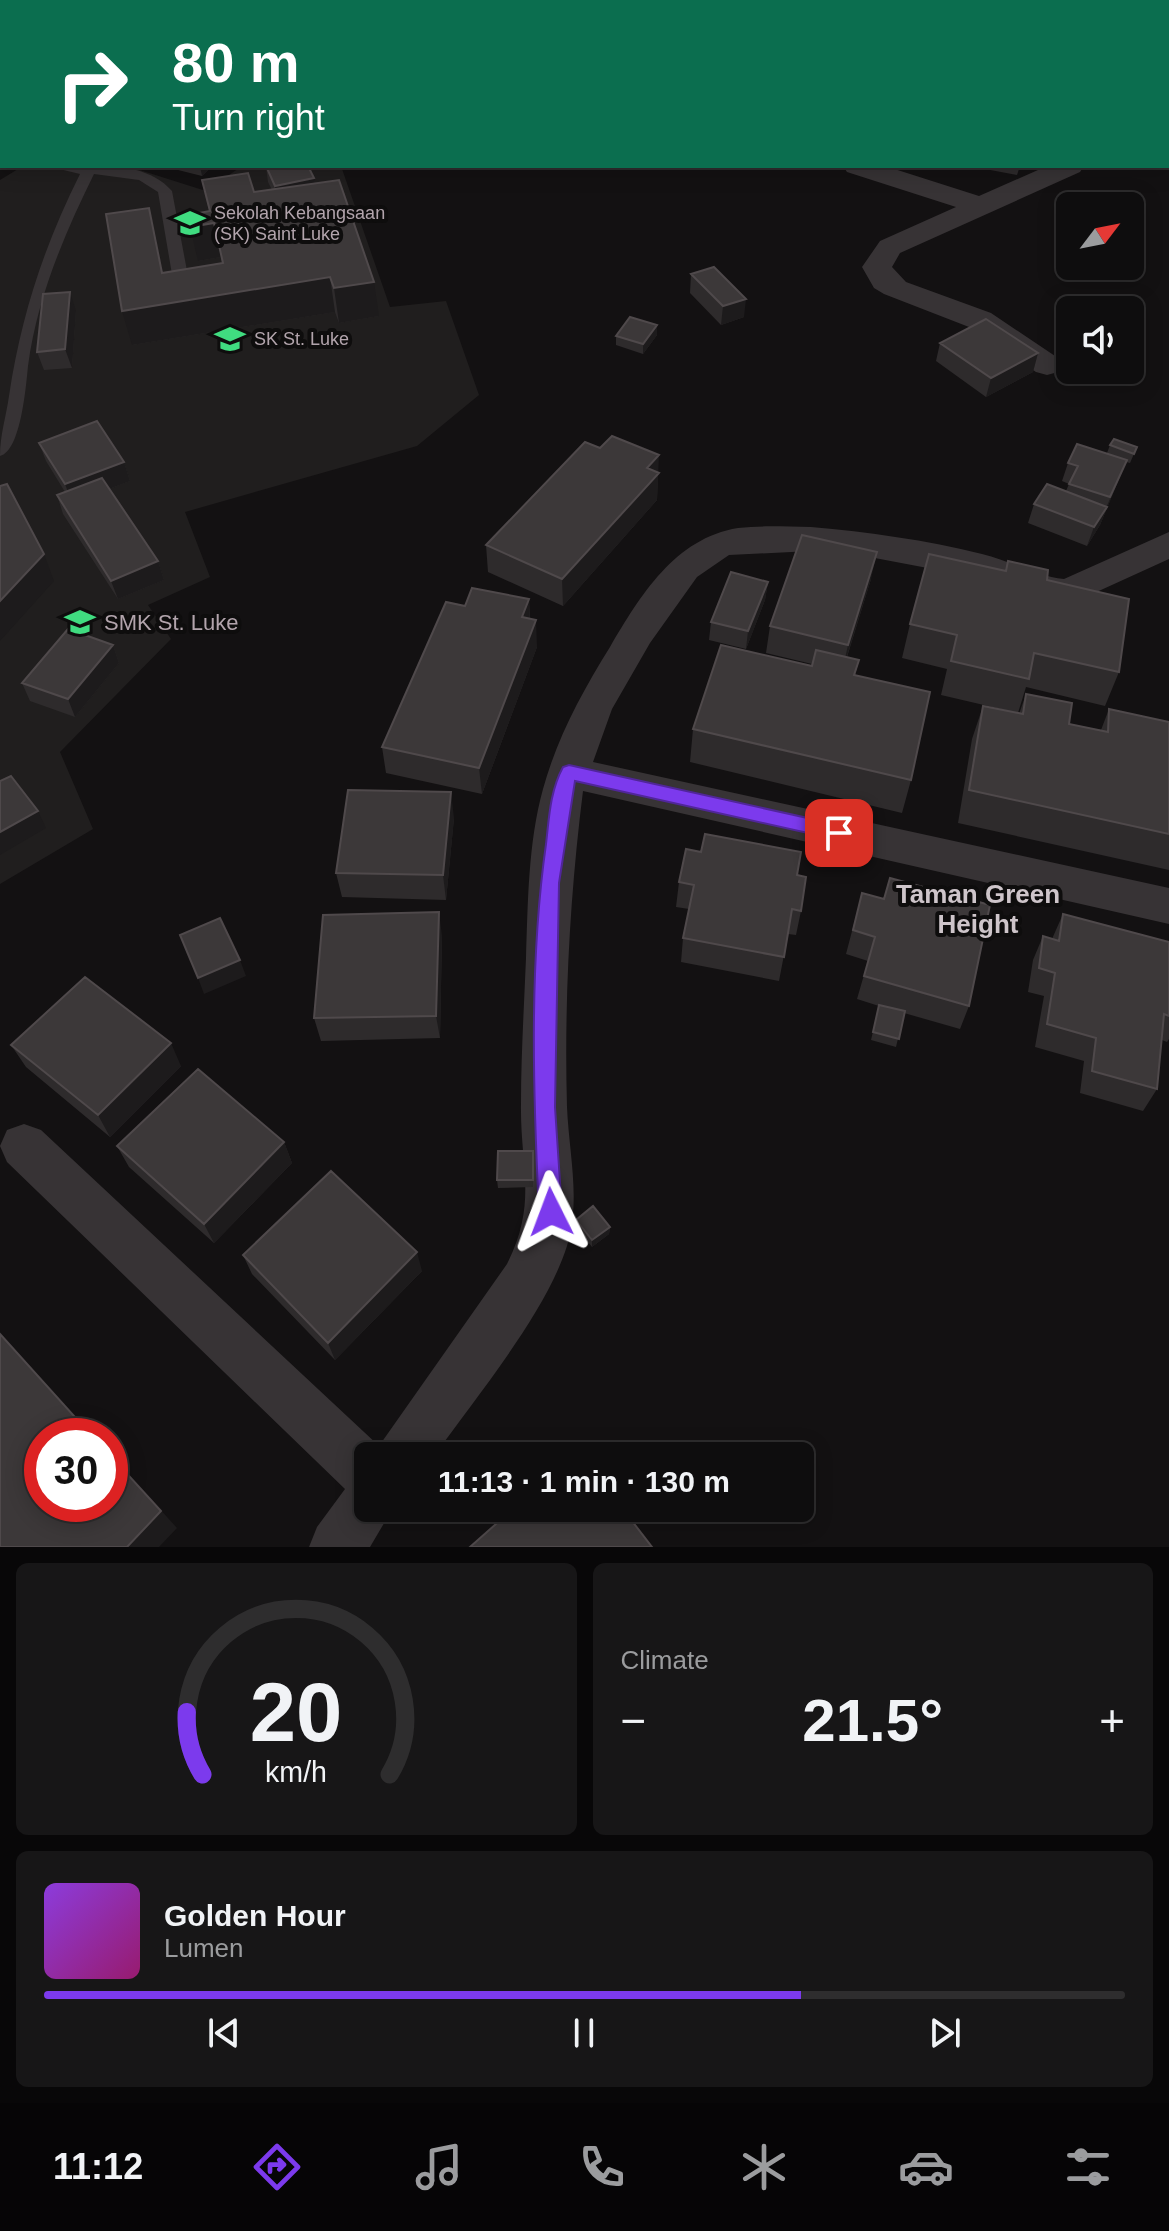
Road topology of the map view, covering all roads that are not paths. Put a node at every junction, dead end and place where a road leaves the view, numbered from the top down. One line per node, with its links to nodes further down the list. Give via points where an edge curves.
1 (65, 168): 4 (lane)
2 (863, 168): 5 (street)
3 (1066, 168): 5 (street)
4 (88, 172): 6 (lane, via 141,174 165,191); 8 (lane, via 53,241 24,345 16,417)
5 (981, 206): 7 (street, via 890,247 879,260 879,275 895,288 980,320)
6 (183, 292)
7 (1047, 365)
8 (0, 451)
9 (1169, 544): 10 (street, via 1068,592 1044,590 981,566 859,543 764,539 718,545 684,568 637,633 593,707)
10 (569, 772): 11 (street); 13 (street, via 550,883 544,1107 551,1212 525,1282)
11 (1169, 906)
12 (24, 1146): 14 (street)
13 (412, 1442)
14 (354, 1460)
15 (355, 1522): 16 (street)
16 (337, 1547)

